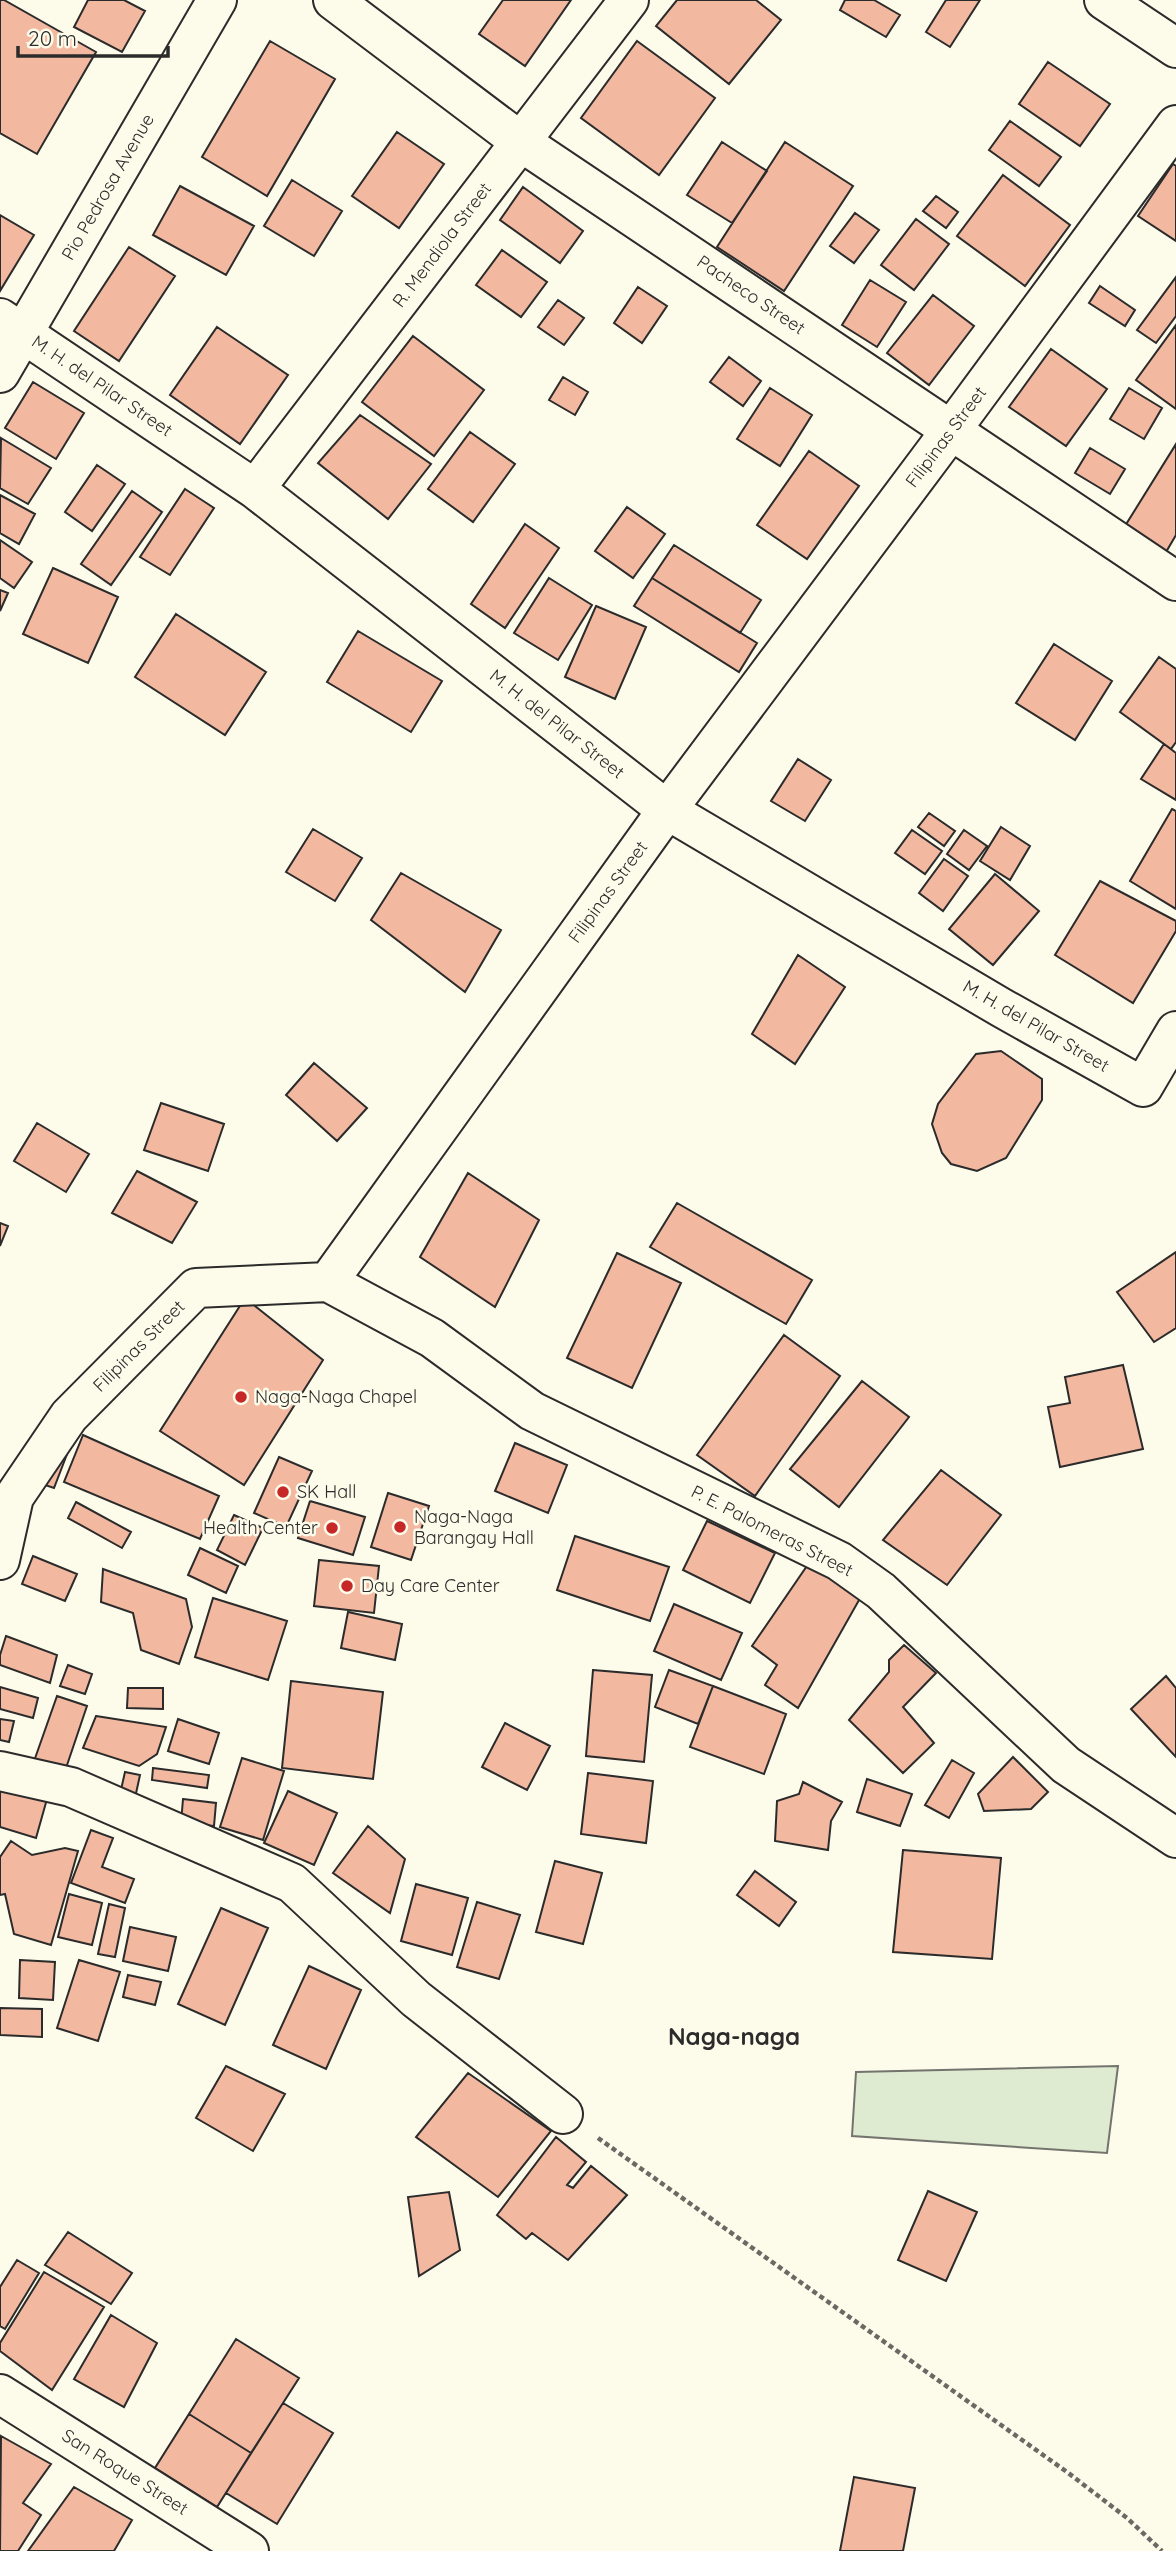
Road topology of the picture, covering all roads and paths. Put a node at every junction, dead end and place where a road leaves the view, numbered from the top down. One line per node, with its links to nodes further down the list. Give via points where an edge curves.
1 (217, 0): 8 (street, Pio Pedrosa Avenue)
2 (333, 0): 7 (street, Pacheco Street)
3 (629, 0): 7 (street, R. Mendiola Street)
4 (1104, 0): 5 (street)
5 (1176, 48)
6 (1176, 125): 10 (street, Filipinas Street)
7 (521, 142): 10 (street, Pacheco Street); 11 (street, R. Mendiola Street)
8 (11, 325): 9 (street, Pio Pedrosa Avenue); 11 (street, M. H. del Pilar Street)
9 (0, 373)
10 (952, 429): 12 (street, Pacheco Street); 13 (street, Filipinas Street)
11 (255, 489): 13 (street, M. H. del Pilar Street)
12 (1176, 581)
13 (667, 810): 14 (street, M. H. del Pilar Street, via 1143,1087); 15 (street, Filipinas Street)
14 (1176, 1031)
15 (328, 1282): 16 (street, Filipinas Street, via 196,1288 69,1416 14,1497); 18 (street, P. E. Palomeras Street, via 432,1338 532,1411 839,1561 881,1591 1066,1765)
16 (0, 1560)
17 (0, 1771): 19 (street, via 71,1787 292,1883 416,1999)
18 (1176, 1838)
19 (563, 2114): 22 (path, via 1067,2472)
20 (0, 2395): 21 (street, San Roque Street)
21 (250, 2551)
22 (1162, 2551)

